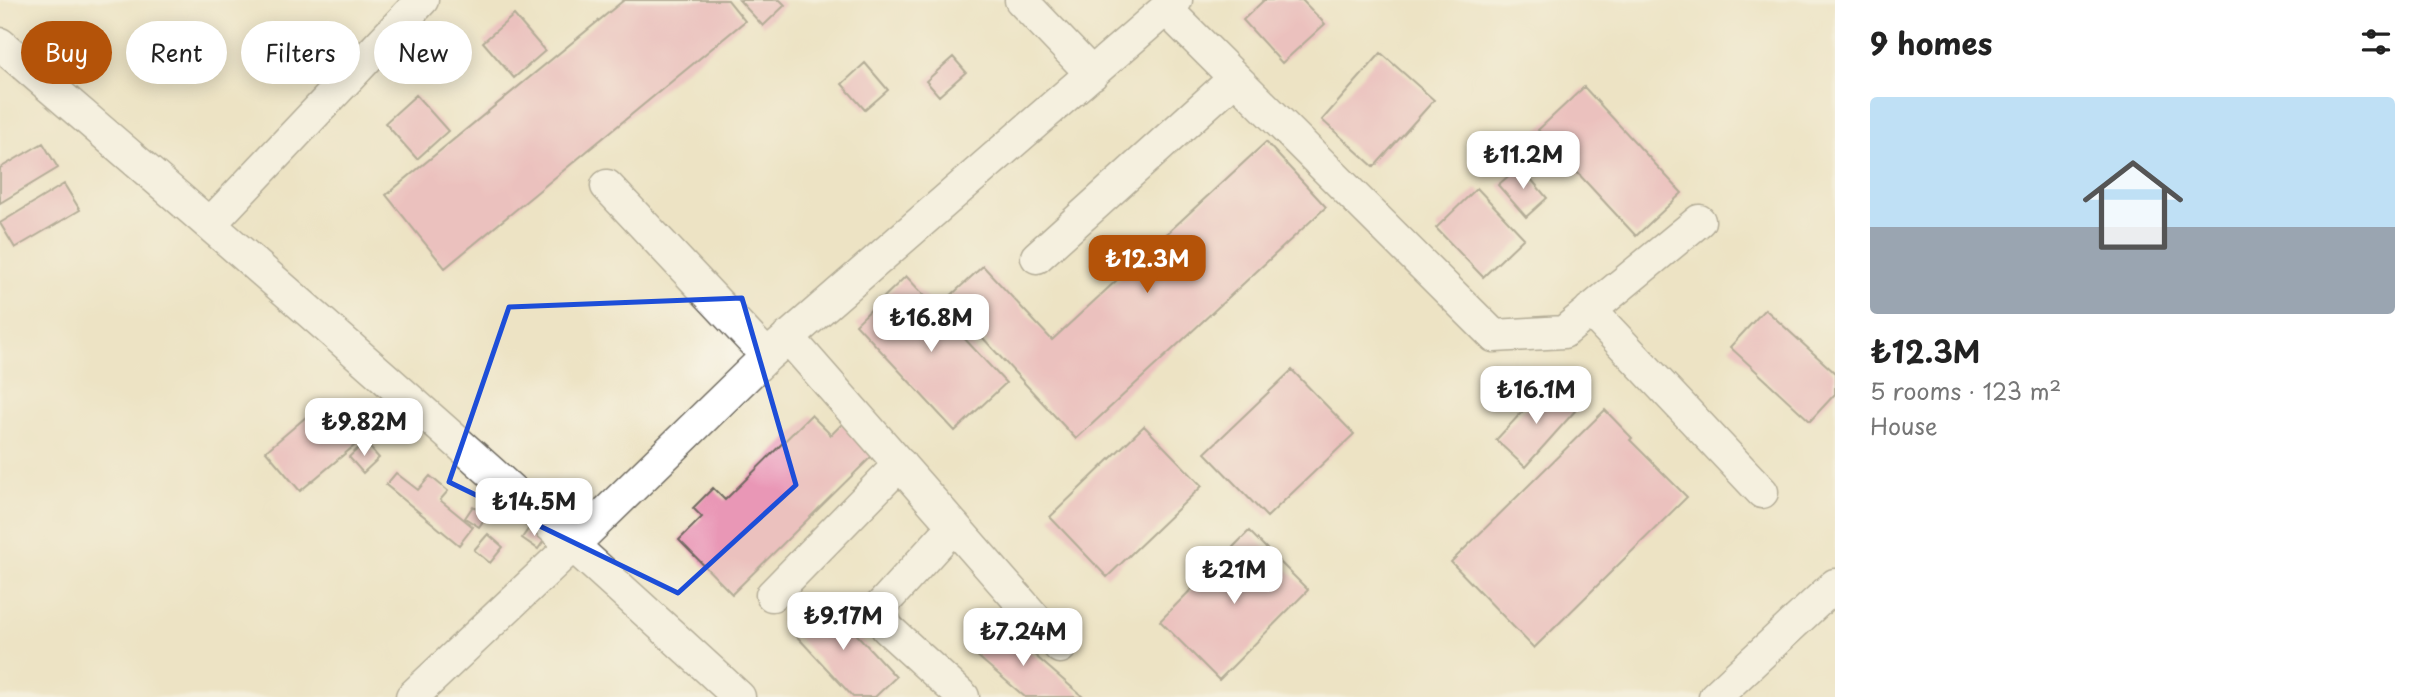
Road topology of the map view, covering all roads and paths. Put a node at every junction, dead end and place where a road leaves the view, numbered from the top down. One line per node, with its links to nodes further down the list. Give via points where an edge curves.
1 (422, 0): 9 (lane)
2 (1021, 0): 5 (lane)
3 (1171, 5): 5 (lane); 6 (lane)
4 (0, 44): 9 (lane)
5 (1093, 74): 12 (lane)
6 (1234, 79): 10 (lane); 11 (lane, via 1494,336 1564,332)
7 (607, 186): 12 (lane)
8 (1699, 221): 11 (lane)
9 (210, 224): 16 (lane)
10 (1037, 257)
11 (1590, 310): 14 (lane)
12 (778, 346): 13 (lane); 16 (lane)
13 (900, 464): 15 (lane); 18 (lane)
14 (1762, 492)
15 (954, 526): 19 (lane); 22 (lane, via 879,608 887,628)
16 (574, 544): 20 (lane); 21 (lane)
17 (1835, 585): 23 (lane)
18 (772, 595)
19 (1060, 648)
20 (412, 697)
21 (739, 697)
22 (963, 697)
23 (1715, 697)

